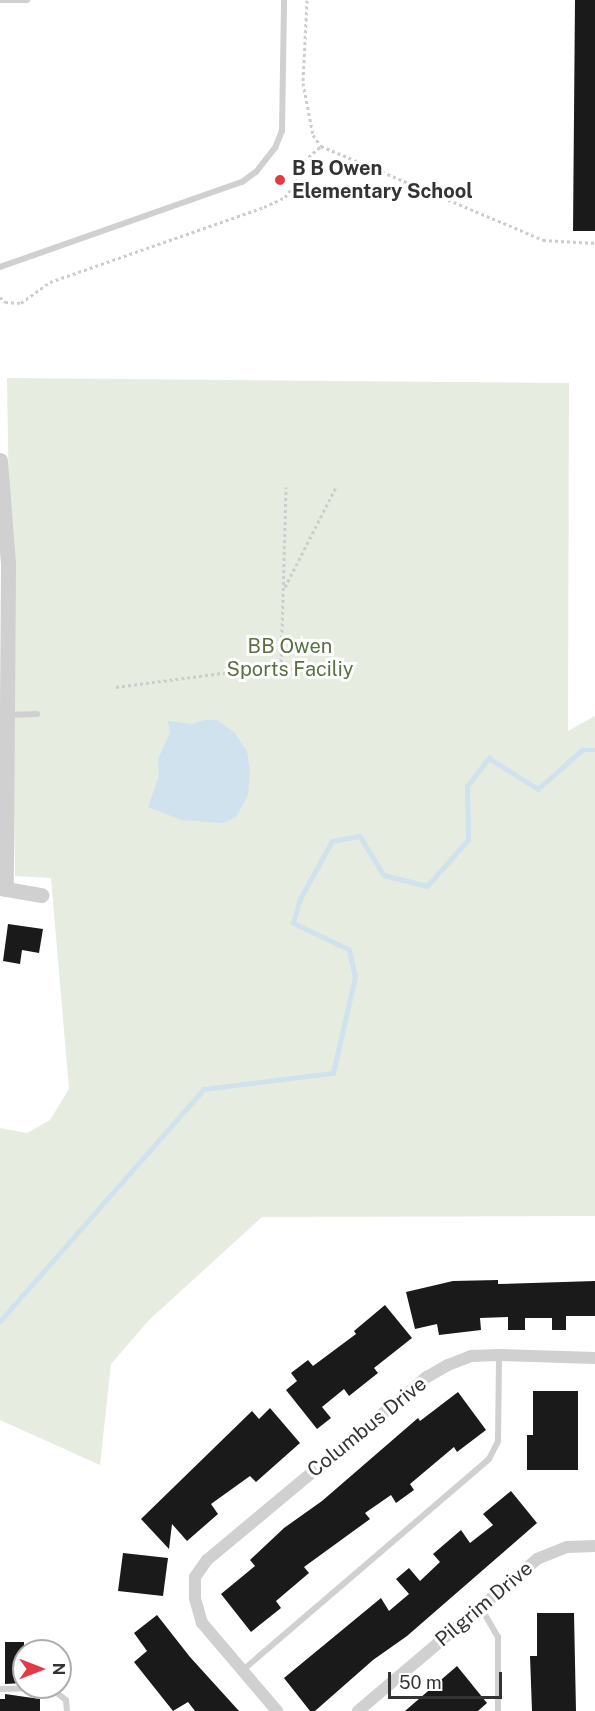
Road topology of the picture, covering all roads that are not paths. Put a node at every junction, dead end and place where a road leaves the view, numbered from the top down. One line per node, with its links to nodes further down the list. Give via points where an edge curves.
1 (0, 0): 2 (lane)
2 (27, 0)
3 (284, 0): 4 (lane, via 282,131 275,148 256,172 242,182)
4 (0, 267)
5 (0, 459): 7 (street, via 8,564)
6 (37, 714): 7 (lane)
7 (7, 715): 8 (street)
8 (3, 889): 9 (street)
9 (41, 895)
10 (499, 1354): 11 (street, Columbus Drive); 14 (lane, via 498,1441 489,1459); 14 (street, Columbus Drive, via 472,1356 427,1377 207,1560 195,1576 195,1598 202,1623)
11 (595, 1358)
12 (595, 1546): 13 (street, Pilgrim Drive, via 567,1547 537,1559)
13 (480, 1605): 18 (street, Pilgrim Drive); 19 (lane, via 498,1637)
14 (242, 1670): 17 (street)
15 (0, 1689): 16 (lane, via 43,1688 66,1700)
16 (68, 1711)
17 (277, 1711)
18 (358, 1711)
19 (498, 1711)

